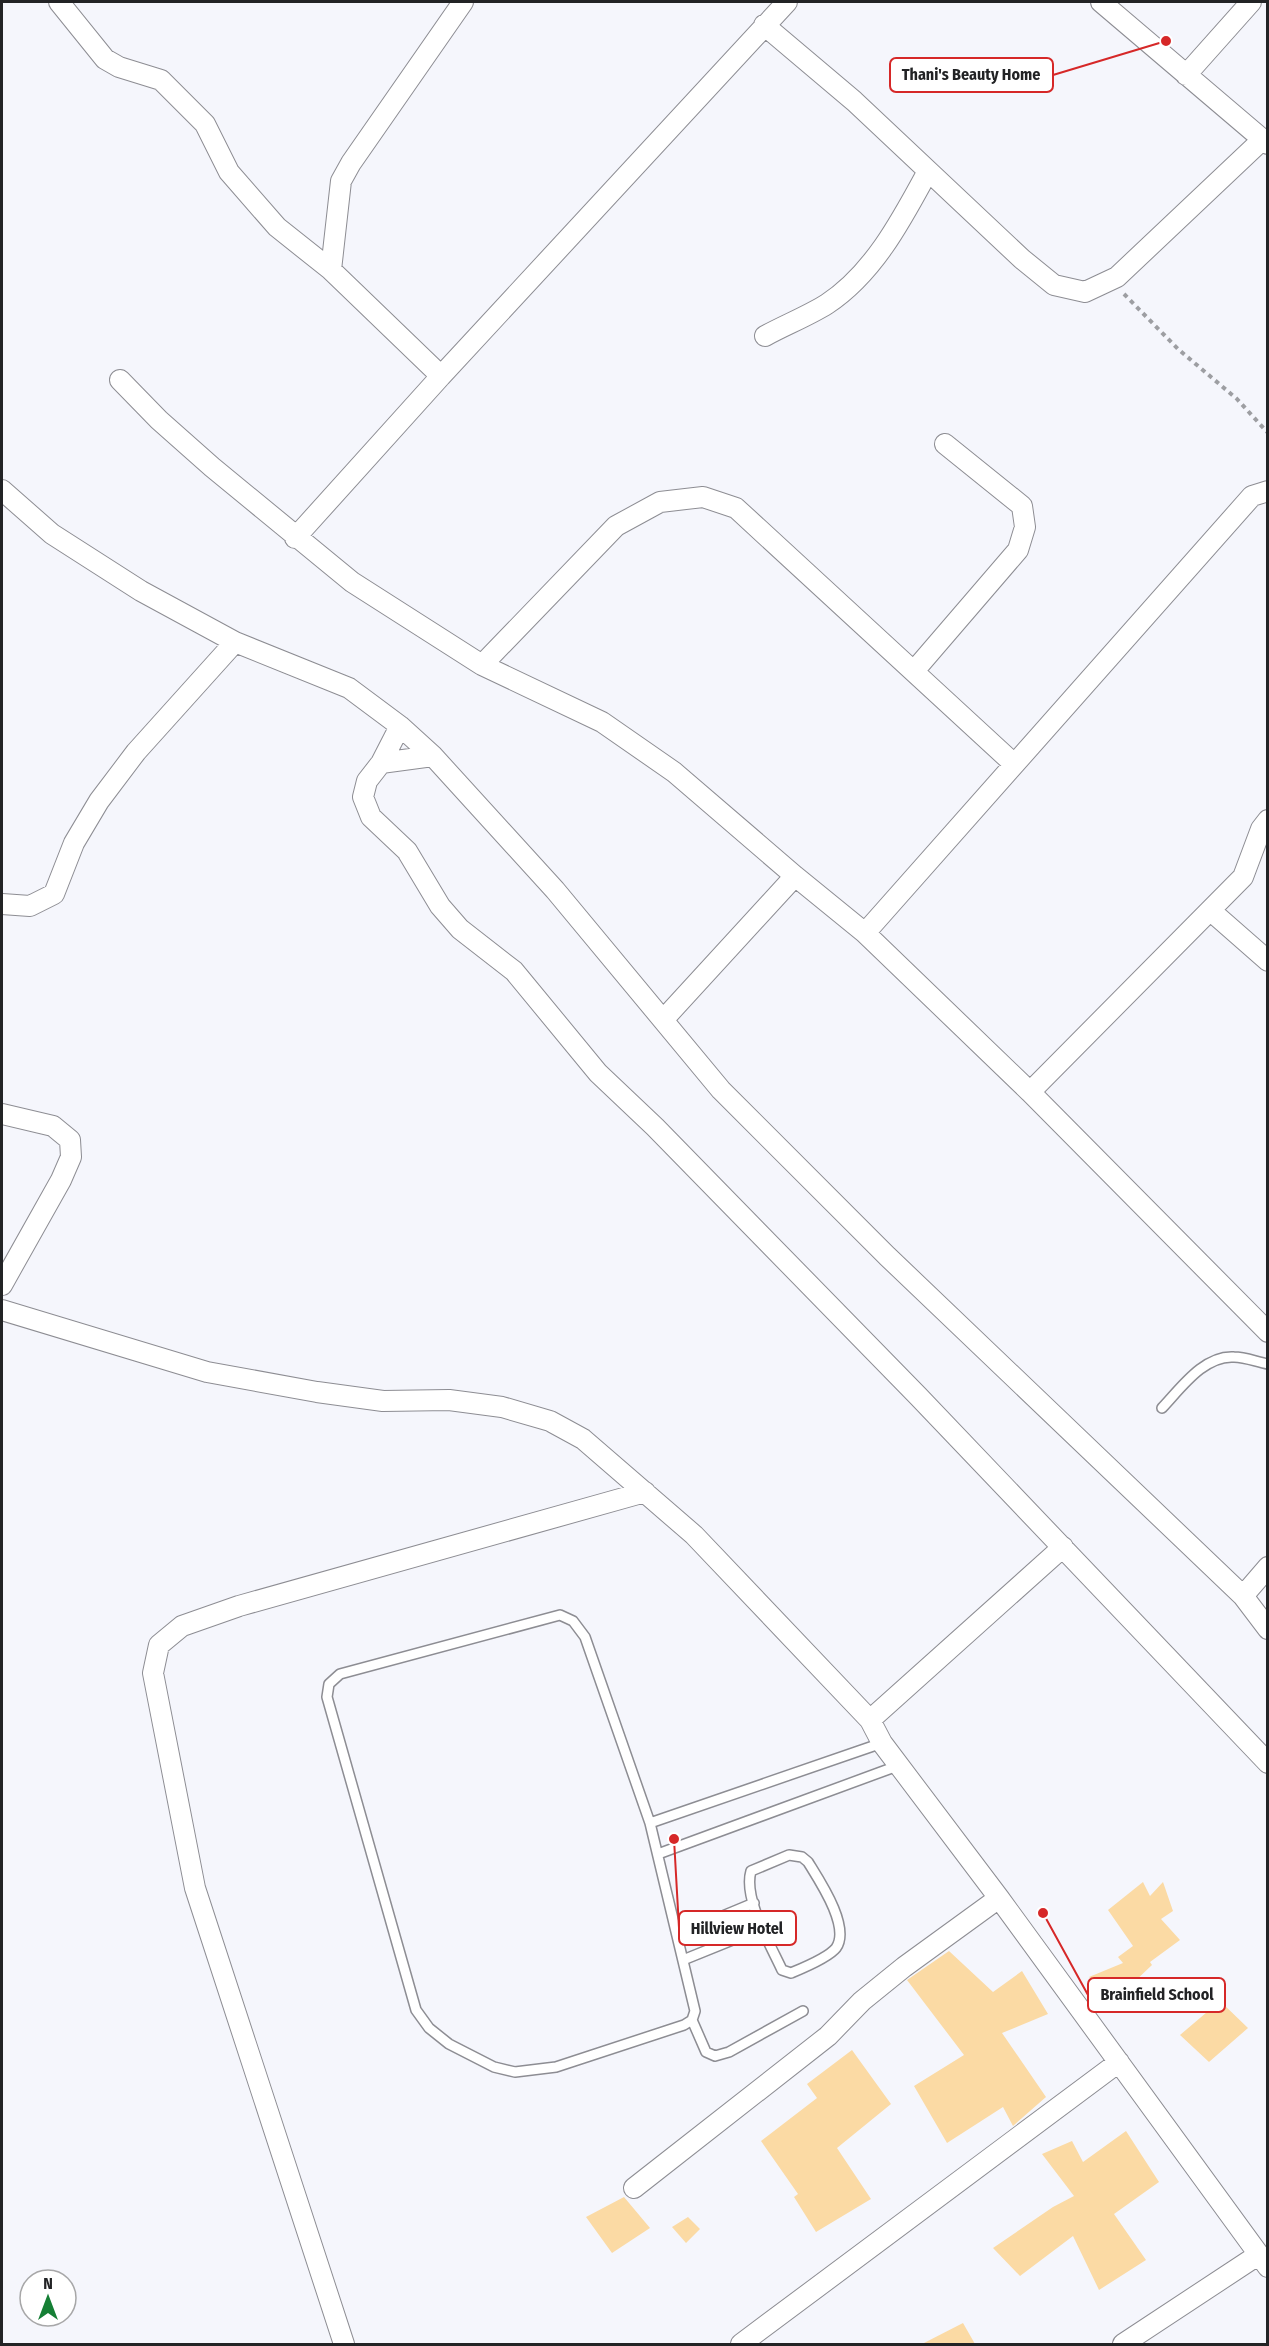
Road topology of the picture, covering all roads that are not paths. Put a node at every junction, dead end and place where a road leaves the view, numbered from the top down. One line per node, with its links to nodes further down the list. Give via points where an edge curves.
1 (58, 2): 10 (street, via 105,59 161,80 205,124 229,172 277,227)
2 (463, 2): 10 (street, via 341,181)
3 (787, 2): 6 (street)
4 (1101, 2): 7 (street)
5 (1251, 2): 7 (street)
6 (764, 25): 9 (street, via 854,100); 12 (street)
7 (1186, 75): 8 (street)
8 (1265, 142): 9 (street, via 1117,277 1085,292 1054,285)
9 (928, 171): 11 (street, via 900,224 860,276 828,304)
10 (331, 270): 12 (street)
11 (765, 336)
12 (441, 376): 17 (street)
13 (120, 380): 17 (street, via 159,420)
14 (945, 444): 20 (street, via 1022,506 1025,527 1018,550)
15 (2, 490): 18 (street, via 62,540 141,591)
16 (1268, 491): 24 (street, via 1251,496)
17 (295, 538): 19 (street, via 352,582)
18 (235, 642): 21 (street, via 349,688); 27 (street, via 136,752 99,801 74,843 54,894 30,906)
19 (482, 665): 20 (street, via 616,526 660,502 703,497 735,508); 26 (street, via 602,722 674,772)
20 (914, 671): 24 (street)
21 (400, 726): 22 (street); 23 (street)
22 (433, 756): 23 (street); 31 (street, via 555,890)
23 (381, 763): 40 (street, via 367,782 363,797 371,817 407,851 440,906 460,929 514,971 598,1073)
24 (1014, 764): 29 (street)
25 (1268, 820): 28 (street, via 1243,877)
26 (795, 876): 29 (street); 31 (street)
27 (2, 904)
28 (1211, 911): 30 (street); 32 (street)
29 (865, 933): 32 (street)
30 (1268, 961)
31 (663, 1020): 42 (street, via 721,1090 887,1256)
32 (1030, 1092): 36 (street)
33 (2, 1114): 34 (street, via 53,1126 70,1140 71,1157)
34 (2, 1284)
35 (2, 1310): 39 (street, via 207,1372 384,1401 449,1401 501,1407 550,1421 583,1439)
36 (1268, 1332)
37 (1268, 1364): 38 (lane, via 1233,1356 1213,1360)
38 (1162, 1408)
39 (645, 1492): 44 (street, via 694,1535); 60 (street, via 239,1606 182,1626 159,1645 153,1673 195,1888)
40 (1063, 1547): 44 (street); 46 (street)
41 (1268, 1567): 42 (street)
42 (1243, 1596): 43 (street)
43 (1268, 1629)
44 (870, 1720): 45 (street)
45 (882, 1743): 47 (street); 48 (lane)
46 (1268, 1763)
47 (901, 1765): 49 (lane); 50 (street)
48 (650, 1823): 49 (lane); 56 (lane, via 585,1637 568,1618 560,1615 525,1623 360,1667 340,1674 329,1684 327,1697 416,2010 429,2028 449,2044 494,2067 515,2072 556,2067)
49 (658, 1854): 53 (lane)
50 (999, 1898): 57 (street); 58 (street, via 904,1967 862,2001 828,2036)
51 (754, 1903): 52 (lane); 52 (lane, via 748,1881 751,1871 789,1855 802,1857 835,1911 840,1938 836,1948 791,1973 782,1970); 53 (lane)
52 (762, 1928): 54 (lane)
53 (677, 1935): 54 (lane)
54 (683, 1959): 56 (lane, via 694,2003)
55 (803, 2011): 56 (lane, via 715,2056 706,2052)
56 (692, 2020)
57 (1119, 2062): 59 (street); 61 (street)
58 (634, 2188)
59 (1263, 2261): 62 (street)
60 (345, 2344)
61 (741, 2344)
62 (1123, 2344)

